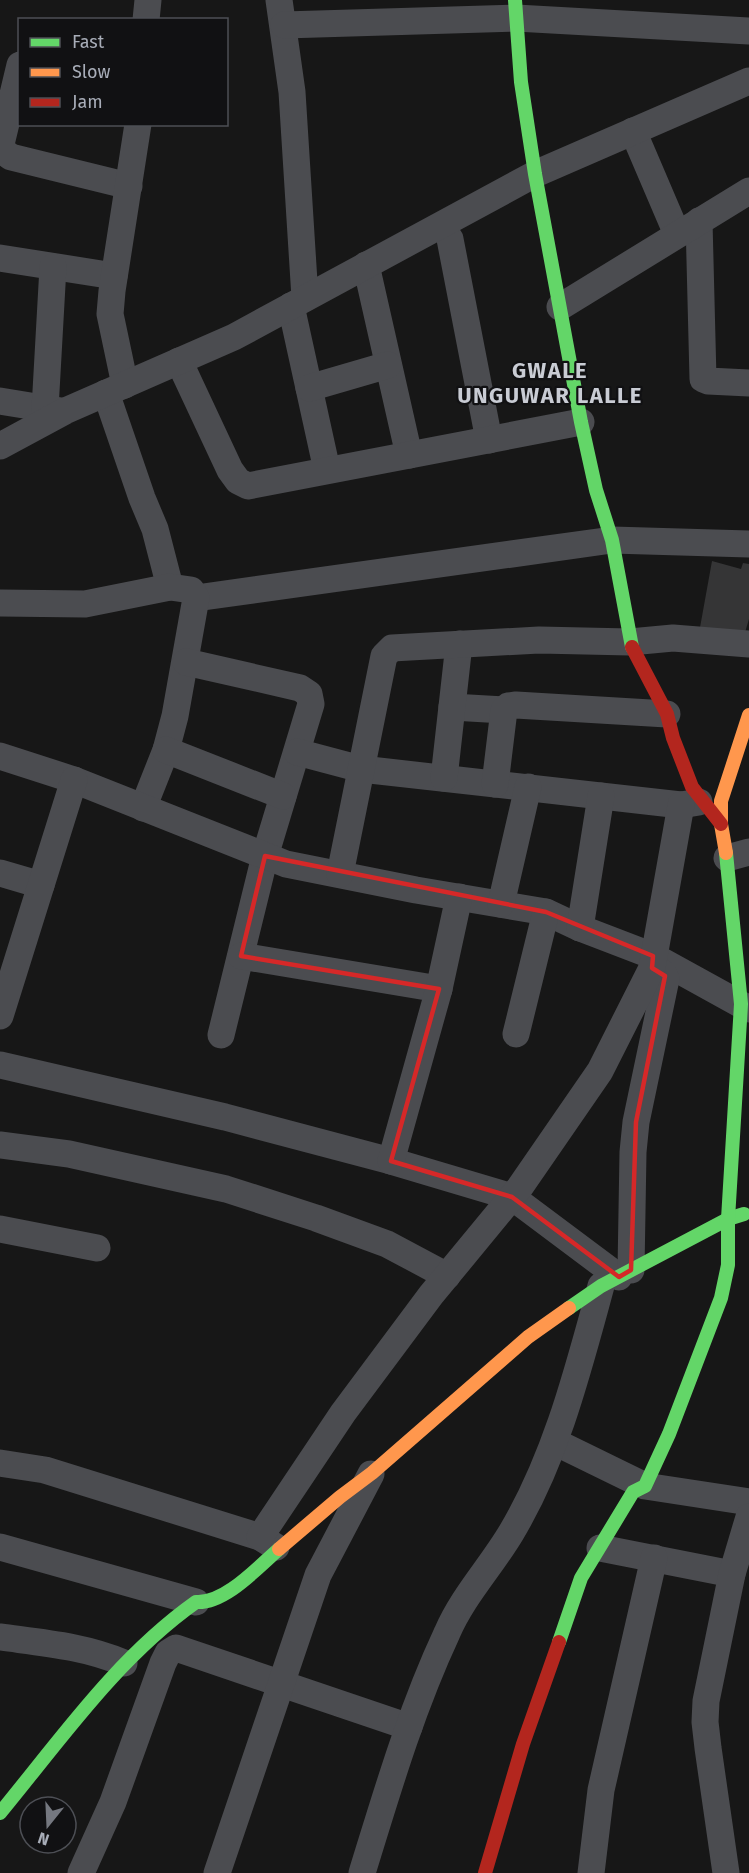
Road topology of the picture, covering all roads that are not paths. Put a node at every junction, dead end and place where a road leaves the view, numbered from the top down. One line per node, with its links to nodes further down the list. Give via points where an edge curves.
1 (148, 0): 4 (street)
2 (516, 9): 3 (street); 5 (street); 12 (street, via 521,82)
3 (281, 13): 21 (street, via 292,92)
4 (146, 18)
5 (749, 31)
6 (18, 61): 7 (street)
7 (0, 63)
8 (18, 73): 13 (street, via 1,144 4,152)
9 (749, 81): 11 (street)
10 (138, 126): 13 (street)
11 (633, 130): 12 (street); 15 (street)
12 (535, 174): 18 (street); 22 (street)
13 (129, 186): 20 (street)
14 (749, 191): 15 (street)
15 (688, 228): 22 (street); 25 (street, via 703,379)
16 (450, 239): 31 (street)
17 (0, 258): 19 (street)
18 (366, 265): 21 (street); 24 (street)
19 (53, 267): 20 (street); 29 (street)
20 (114, 276): 27 (street, via 110,314)
21 (298, 302): 23 (street); 26 (street)
22 (560, 307): 30 (street)
23 (179, 361): 27 (street); 34 (street, via 238,481 248,486)
24 (388, 364): 26 (street); 33 (street)
25 (749, 383)
26 (309, 388): 34 (street)
27 (115, 389): 29 (street); 37 (street)
28 (0, 402): 29 (street)
29 (55, 410): 32 (street)
30 (581, 422): 31 (street); 35 (street)
31 (489, 440): 33 (street)
32 (0, 446)
33 (409, 455): 34 (street)
34 (327, 470)
35 (612, 540): 36 (street); 38 (street); 40 (street)
36 (749, 544)
37 (170, 587): 38 (street, via 191,590); 39 (street, via 85,604)
38 (196, 598): 43 (street)
39 (0, 603)
40 (630, 642): 41 (street, via 539,640); 42 (street, via 673,638); 46 (street)
41 (459, 644): 44 (street); 51 (street, via 392,648 384,656)
42 (749, 644)
43 (186, 662): 48 (street); 49 (street, via 300,688 309,694 311,704)
44 (452, 707): 45 (street); 52 (street)
45 (504, 710): 46 (street, via 516,705); 54 (street)
46 (667, 714): 58 (street, via 688,777)
47 (749, 715): 60 (street, via 721,801)
48 (166, 750): 56 (street); 59 (street)
49 (297, 752): 51 (street); 56 (street)
50 (0, 756): 53 (street)
51 (361, 769): 52 (street); 64 (street)
52 (444, 778): 54 (street)
53 (74, 780): 59 (street); 65 (street)
54 (495, 784): 55 (street)
55 (528, 787): 57 (street); 67 (street)
56 (283, 796): 62 (street)
57 (601, 796): 58 (street); 69 (street)
58 (691, 803): 60 (street); 71 (street)
59 (143, 808): 62 (street)
60 (721, 824): 61 (street)
61 (738, 855): 73 (street)
62 (265, 856): 64 (street); 70 (street)
63 (0, 873): 65 (street)
64 (340, 874): 66 (street)
65 (41, 885): 74 (street)
66 (459, 897): 67 (street); 72 (street)
67 (501, 904): 68 (street)
68 (546, 912): 69 (street); 75 (street)
69 (580, 928): 71 (street)
70 (241, 956): 72 (street); 76 (street)
71 (653, 962): 73 (street); 80 (street, via 600,1071); 86 (street, via 666,979 636,1122)
72 (439, 989): 79 (street)
73 (745, 1000): 82 (street)
74 (0, 1016)
75 (516, 1034)
76 (221, 1035)
77 (0, 1065): 79 (street, via 225,1117)
78 (0, 1145): 85 (street, via 69,1154 226,1189 387,1244)
79 (391, 1161): 80 (street)
80 (512, 1197): 85 (street); 86 (street)
81 (749, 1212): 82 (street)
82 (728, 1219): 86 (street); 90 (street, via 728,1265 721,1298)
83 (0, 1229): 84 (street)
84 (97, 1248)
85 (447, 1276): 93 (street, via 343,1413)
86 (617, 1278): 87 (street); 89 (street, via 528,1337)
87 (555, 1442): 90 (street); 102 (street, via 511,1533 459,1606)
88 (0, 1462): 93 (street, via 45,1470)
89 (372, 1473): 93 (street); 101 (street, via 318,1575)
90 (645, 1486): 91 (street); 95 (street, via 633,1492)
91 (749, 1502)
92 (747, 1525): 97 (street)
93 (269, 1543): 98 (street, via 222,1596 208,1603)
94 (0, 1547): 98 (street)
95 (600, 1548): 96 (street); 107 (street, via 581,1578)
96 (654, 1558): 97 (street); 108 (street, via 601,1790)
97 (732, 1574): 109 (street, via 705,1722)
98 (195, 1602): 100 (street)
99 (0, 1637): 100 (street, via 65,1645)
100 (124, 1663): 103 (street)
101 (280, 1684): 102 (street); 104 (street, via 176,1648 168,1653 113,1802); 105 (street)
102 (409, 1727): 106 (street)
103 (4, 1804)
104 (81, 1873)
105 (217, 1873)
106 (362, 1873)
107 (485, 1873)
108 (591, 1873)
109 (726, 1873)

